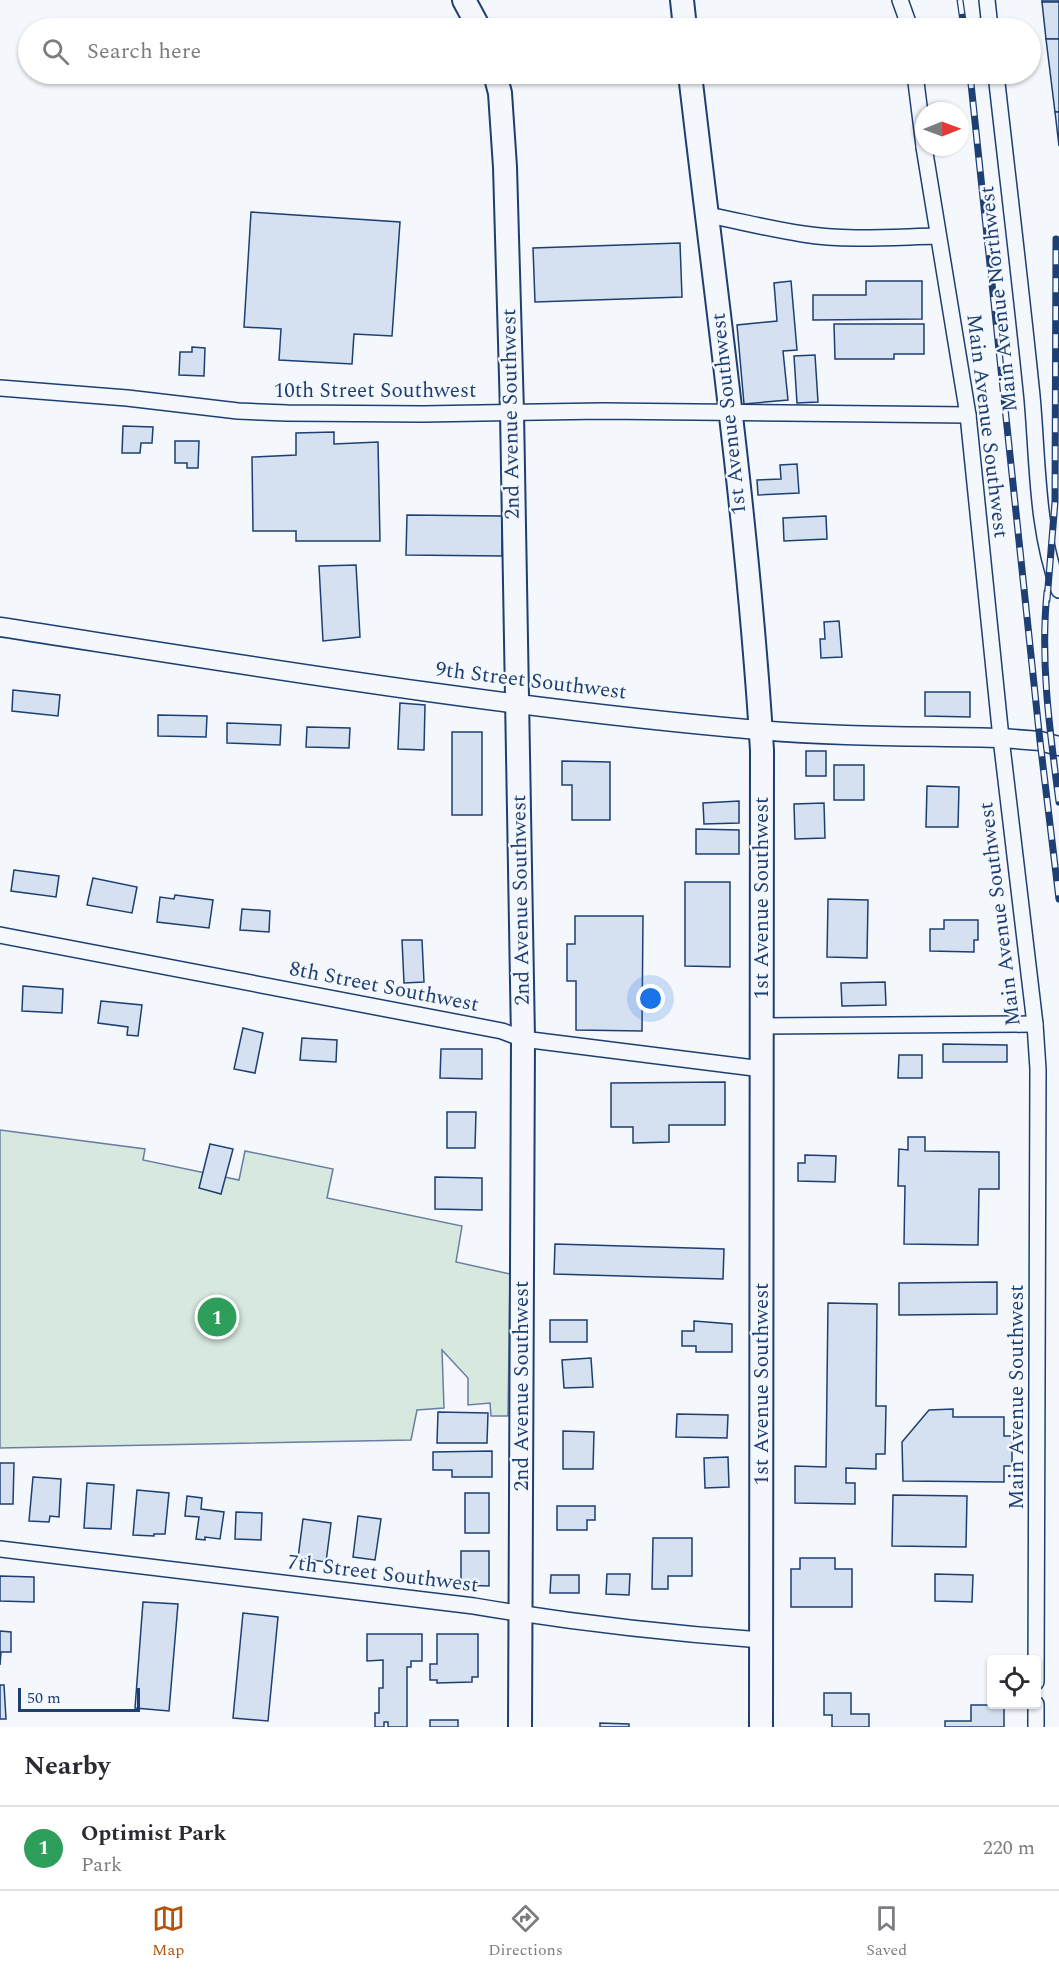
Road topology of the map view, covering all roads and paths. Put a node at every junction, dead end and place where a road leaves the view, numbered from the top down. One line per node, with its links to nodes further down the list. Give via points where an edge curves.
1 (464, 0): 5 (main road)
2 (681, 0): 6 (main road)
3 (900, 0): 7 (street)
4 (987, 0): 8 (street)
5 (474, 18)
6 (684, 18)
7 (906, 18)
8 (989, 18)
9 (498, 84): 18 (main road, 2nd Avenue Southwest, via 504,152)
10 (691, 84): 15 (main road, 1st Avenue Southwest)
11 (916, 84): 13 (street, Main Avenue Southwest)
12 (997, 84): 21 (street, Main Avenue Northwest, via 1031,387 1038,487 1050,566)
13 (918, 102)
14 (925, 156): 16 (street, Main Avenue Southwest)
15 (707, 215): 16 (street, via 828,237); 19 (main road, 1st Avenue Southwest)
16 (937, 236): 20 (street, Main Avenue Southwest)
17 (0, 388): 18 (street, 10th Street Southwest, via 238,411)
18 (512, 412): 19 (street, 10th Street Southwest); 23 (main road, 2nd Avenue Southwest)
19 (729, 413): 20 (street, 10th Street Southwest); 24 (main road, 1st Avenue Southwest)
20 (968, 415): 25 (street, Main Avenue Southwest)
21 (1059, 590)
22 (0, 627): 23 (street, 9th Street Southwest)
23 (517, 703): 24 (street, 9th Street Southwest); 30 (main road, 2nd Avenue Southwest)
24 (761, 730): 25 (street, 9th Street Southwest); 29 (main road, 1st Avenue Southwest)
25 (1001, 738): 26 (street, 9th Street Southwest); 28 (street, Main Avenue Southwest)
26 (1059, 746)
27 (0, 935): 30 (street, 8th Street Southwest, via 501,1031)
28 (1035, 1024): 29 (street); 35 (street, Main Avenue Southwest)
29 (762, 1026): 31 (main road, 1st Avenue Southwest)
30 (523, 1039): 31 (street, 8th Street Southwest); 33 (main road, 2nd Avenue Southwest)
31 (762, 1069): 34 (main road, 1st Avenue Southwest)
32 (0, 1549): 33 (street, 7th Street Southwest)
33 (520, 1614): 34 (street, 7th Street Southwest); 37 (main road, 2nd Avenue Southwest)
34 (761, 1640): 38 (main road, 1st Avenue Southwest)
35 (1036, 1655)
36 (1036, 1709): 39 (street)
37 (520, 1727)
38 (761, 1727)
39 (1036, 1727)

